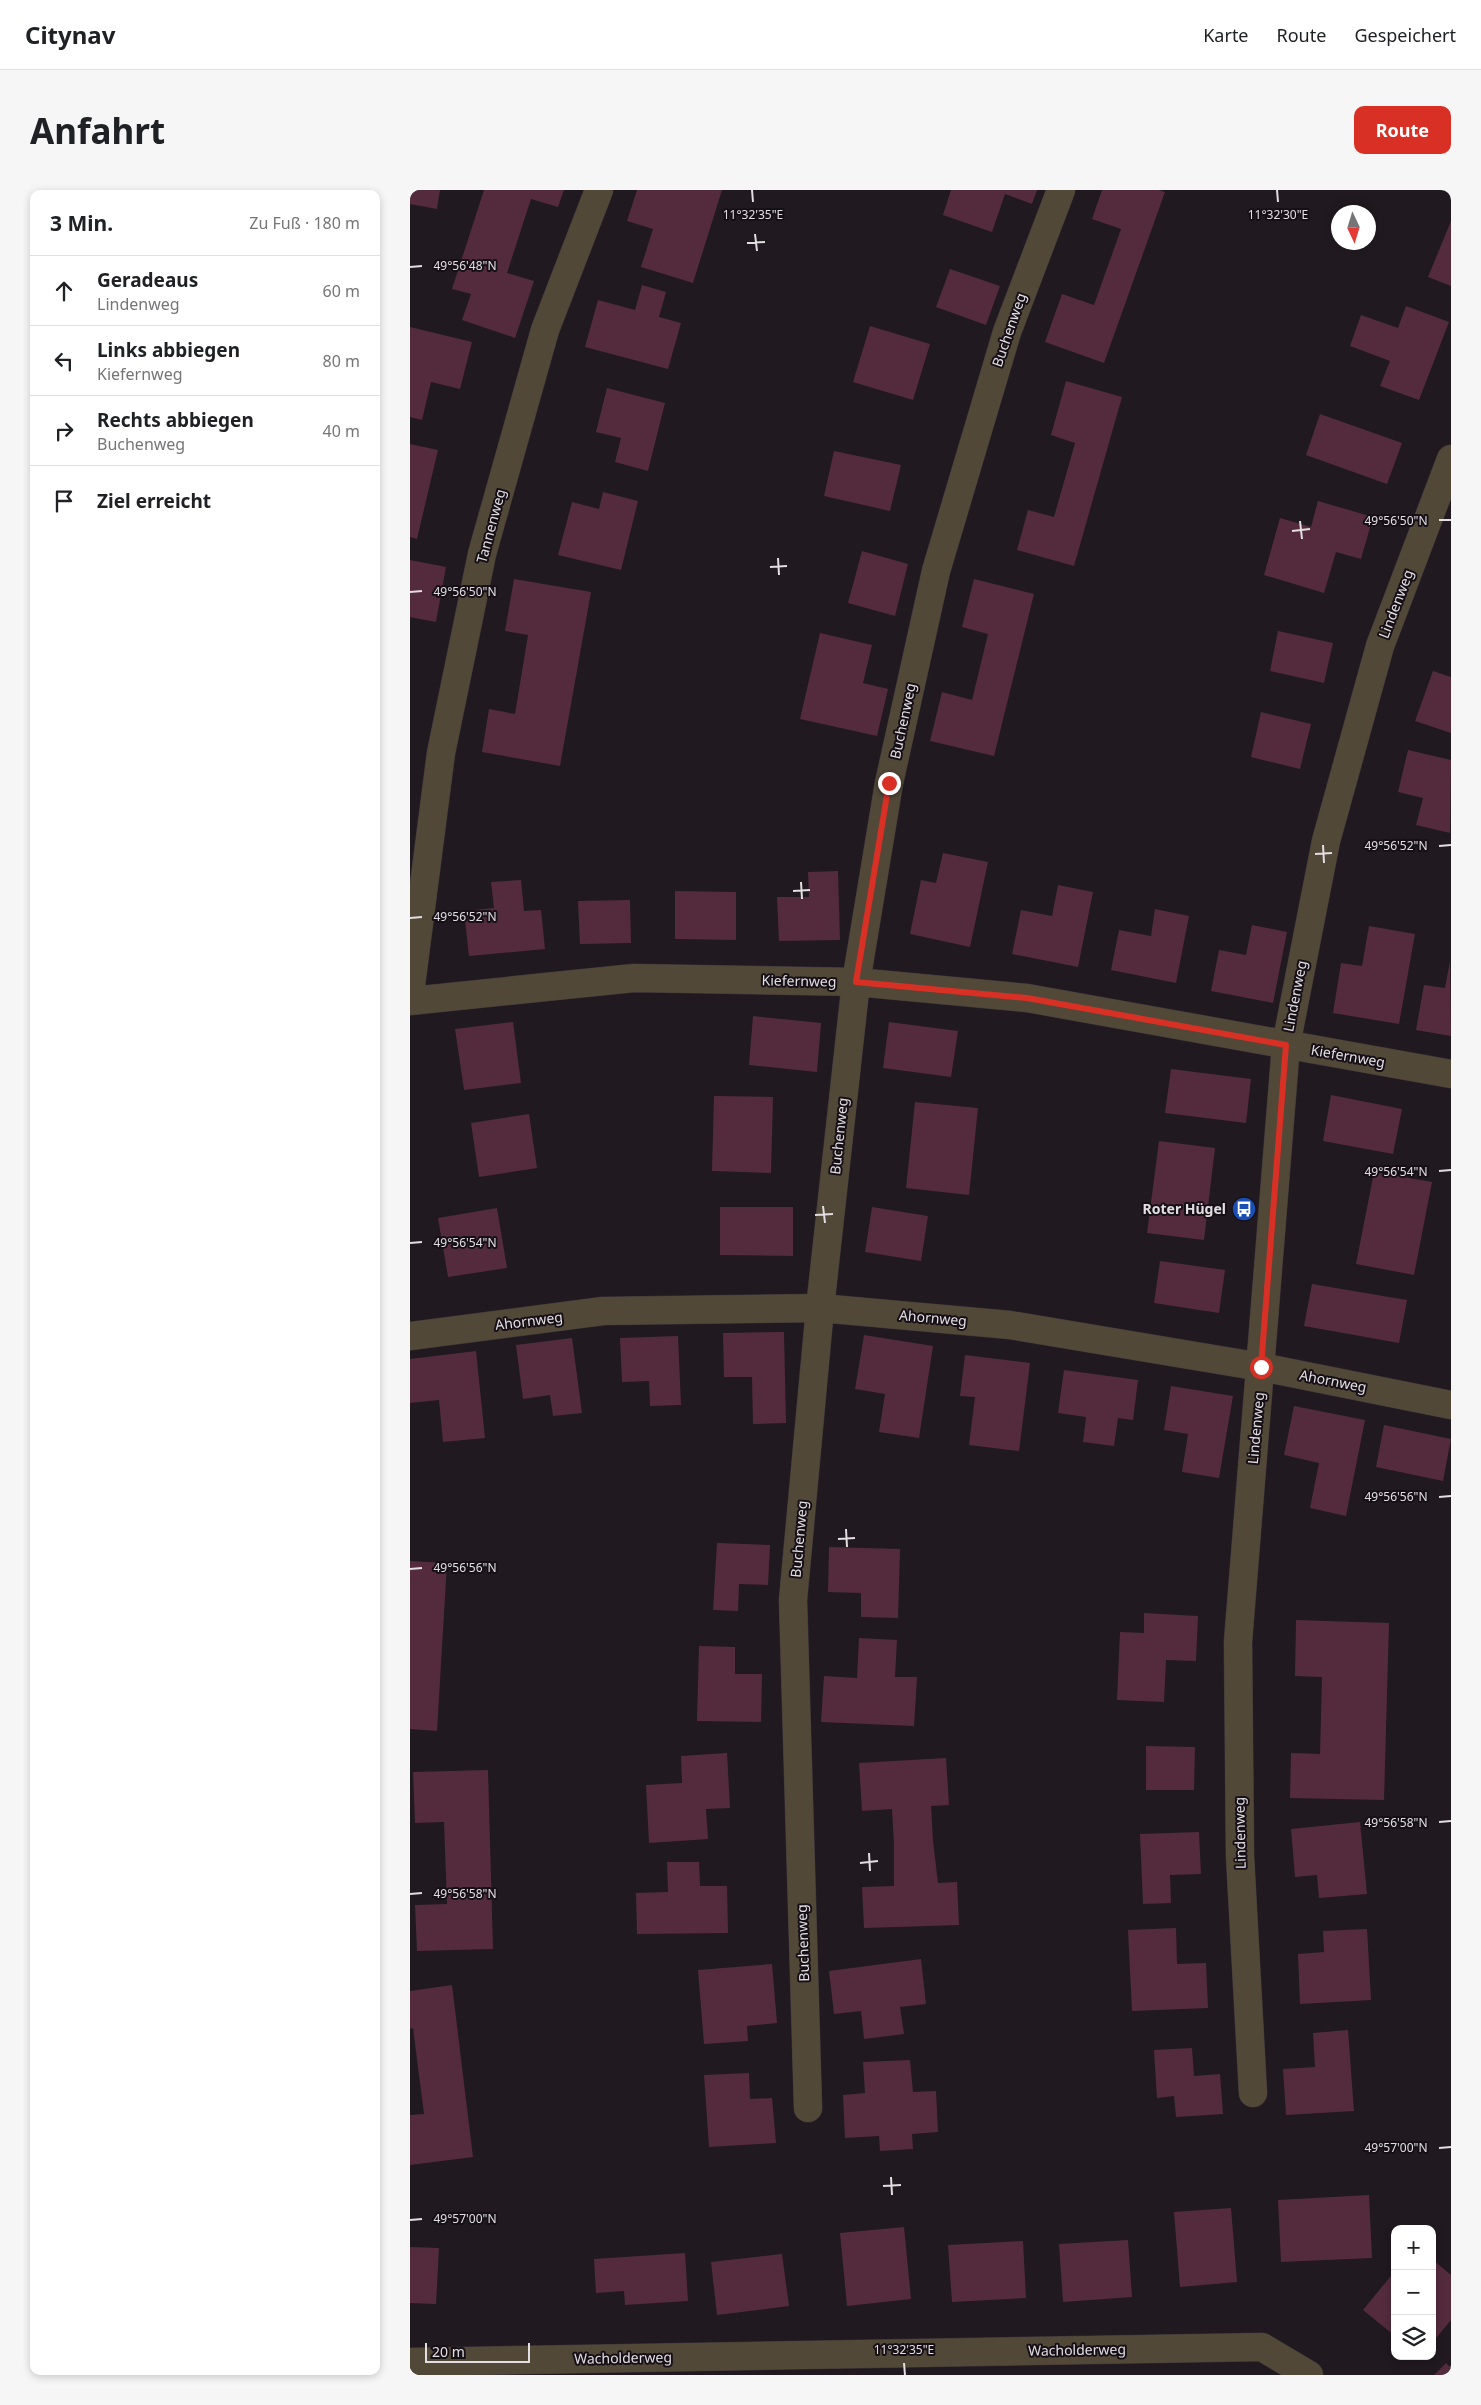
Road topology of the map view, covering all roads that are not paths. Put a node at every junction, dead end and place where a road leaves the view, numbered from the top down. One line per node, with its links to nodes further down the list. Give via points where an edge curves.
1 (599, 190): 5 (street, Tannenweg, via 545,330 482,554 442,753)
2 (1061, 190): 4 (street, Buchenweg, via 1007,332 936,571 889,783)
3 (1451, 458): 7 (street, Lindenweg, via 1378,655 1326,841)
4 (856, 982): 6 (street, Kiefernweg, via 634,978); 7 (street, Kiefernweg, via 1027,998); 9 (street, Buchenweg)
5 (410, 993)
6 (410, 1001)
7 (1286, 1045): 8 (street, Kiefernweg); 11 (street, Lindenweg)
8 (1451, 1074)
9 (820, 1308): 10 (street, Ahornweg, via 603,1312); 11 (street, Ahornweg, via 1010,1325); 14 (street, Buchenweg, via 793,1600)
10 (410, 1336)
11 (1261, 1367): 12 (street, Ahornweg); 13 (street, Lindenweg, via 1238,1642 1240,1856)
12 (1451, 1405)
13 (1253, 2093)
14 (808, 2108)
15 (410, 2362): 16 (street, Wacholderweg)
16 (838, 2365): 17 (street, Wacholderweg, via 1262,2347)
17 (1309, 2375)

